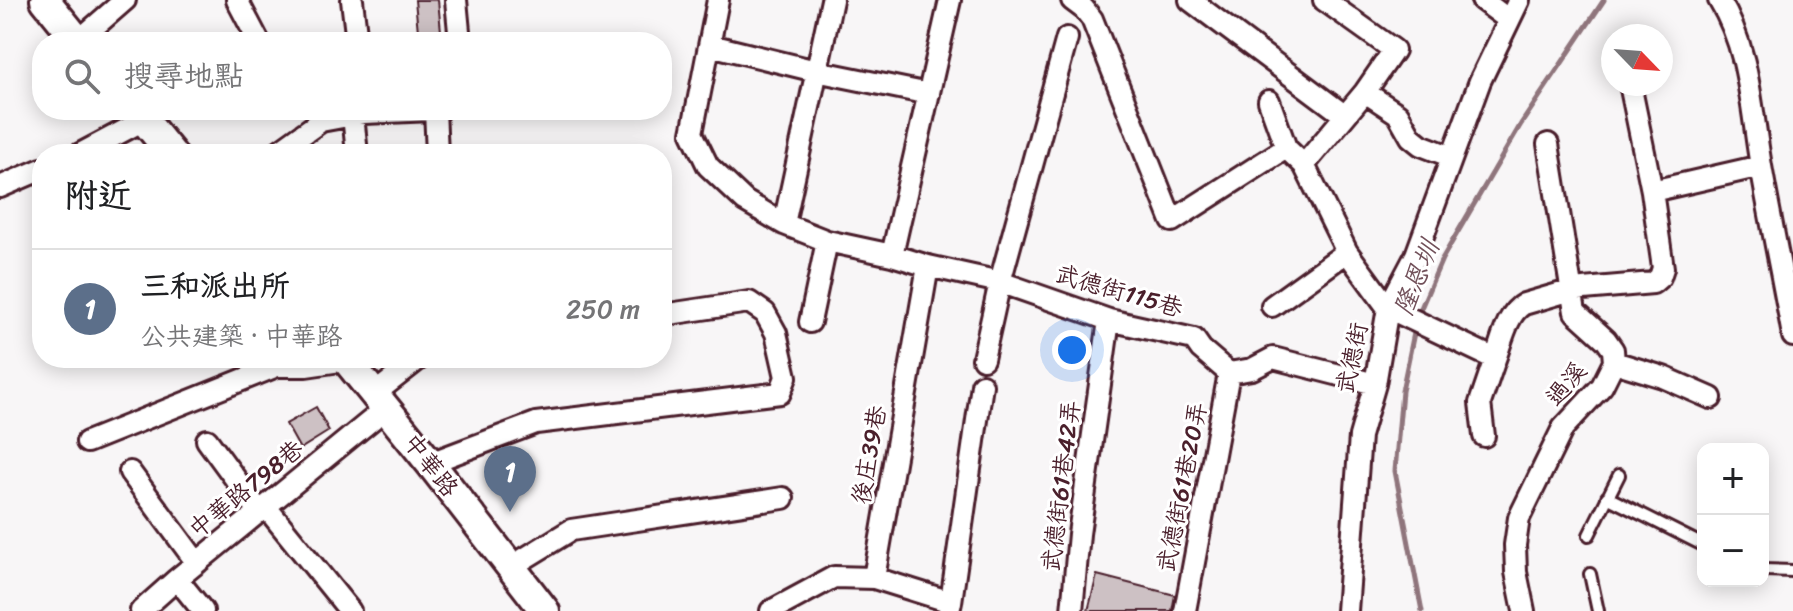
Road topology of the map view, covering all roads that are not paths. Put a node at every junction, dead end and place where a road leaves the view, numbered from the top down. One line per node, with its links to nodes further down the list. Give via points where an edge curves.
1 (45, 0): 16 (main road)
2 (125, 0): 17 (street)
3 (237, 0): 18 (street)
4 (352, 0): 19 (street)
5 (456, 0): 20 (street)
6 (718, 0): 22 (street)
7 (832, 0): 23 (street)
8 (950, 0): 25 (street)
9 (1072, 0): 40 (street, via 1092,19 1172,221)
10 (1190, 0): 28 (street)
11 (1324, 0): 24 (street, via 1394,50)
12 (1482, 0): 15 (street)
13 (1519, 0): 15 (street)
14 (1719, 0): 43 (street, via 1742,48)
15 (1509, 20): 41 (street)
16 (72, 32)
17 (89, 32)
18 (254, 32)
19 (356, 32)
20 (459, 32)
21 (1067, 38): 53 (street)
22 (710, 45): 23 (street); 47 (street, via 692,133 708,166 745,201)
23 (816, 71): 25 (street); 47 (street)
24 (1365, 92): 28 (street); 41 (street, via 1398,114 1421,145)
25 (929, 94): 50 (street)
26 (1632, 96): 46 (street)
27 (1269, 101): 40 (street, 武德街)
28 (1344, 115): 42 (street)
29 (132, 120): 34 (street)
30 (144, 120): 35 (main road)
31 (311, 120): 36 (street)
32 (360, 120): 37 (street)
33 (435, 120): 38 (street)
34 (95, 144)
35 (164, 144)
36 (286, 144)
37 (358, 144)
38 (436, 144)
39 (1548, 144): 54 (street, 過溪)
40 (1286, 148): 42 (street, 武德街)
41 (1452, 157): 56 (street, via 1416,255)
42 (1304, 165): 49 (street, 武德街)
43 (1761, 166): 46 (street); 51 (street)
44 (32, 173): 45 (street)
45 (0, 187)
46 (1652, 191): 54 (street, via 1660,277 1653,283)
47 (784, 224): 48 (street)
48 (827, 241): 50 (street); 59 (street)
49 (1347, 252): 55 (street); 56 (street, 武德街)
50 (892, 255): 52 (street)
51 (1786, 256): 60 (street)
52 (928, 266): 53 (street, 武德街115巷); 88 (street, 後庄39巷)
53 (1000, 282): 58 (street, 武德街115巷); 61 (street)
54 (1572, 290): 62 (street, via 1517,308); 63 (street, 過溪, via 1575,312 1606,340)
55 (1272, 306)
56 (1388, 308): 62 (street); 68 (street, 武德街)
57 (672, 314): 75 (street, via 749,302 765,313 776,333 786,377 780,393 536,423)
58 (1109, 320): 67 (street, 武德街115巷, via 1194,339); 96 (street, 武德街61巷42弄)
59 (810, 322)
60 (1793, 336)
61 (983, 359)
62 (1495, 359): 72 (street, via 1480,403)
63 (1614, 362): 70 (street); 99 (street, 過溪, via 1602,386 1563,428 1519,518 1516,572)
64 (272, 368): 74 (street)
65 (353, 368): 71 (main road, 中華路)
66 (410, 368): 71 (street, 中華路798巷)
67 (1229, 373): 68 (street, via 1273,358); 97 (street, 武德街61巷20弄)
68 (1375, 384): 98 (street, 武德街, via 1360,436)
69 (982, 385): 90 (street)
70 (1711, 398)
71 (379, 401): 75 (main road, 中華路); 80 (street, 中華路798巷)
72 (1484, 436)
73 (207, 440): 80 (street)
74 (87, 442)
75 (430, 463): 84 (main road, 中華路)
76 (130, 472): 83 (street)
77 (1619, 475): 78 (lane)
78 (1607, 497): 81 (lane); 82 (lane)
79 (783, 498): 84 (street, via 571,530)
80 (263, 509): 83 (street, 中華路798巷); 93 (street)
81 (1589, 535)
82 (1697, 542)
83 (197, 563): 89 (street, 中華路798巷)
84 (509, 568): 94 (main road, 中華路)
85 (1769, 570): 86 (lane)
86 (1793, 571)
87 (1590, 574): 100 (lane)
88 (874, 578): 90 (street); 95 (street, via 834,577)
89 (177, 579): 91 (street, 中華路798巷); 92 (street)
90 (950, 606)
91 (141, 611)
92 (203, 611)
93 (350, 611)
94 (545, 611)
95 (771, 611)
96 (1072, 611)
97 (1185, 611)
98 (1347, 611)
99 (1524, 611)
100 (1598, 611)

